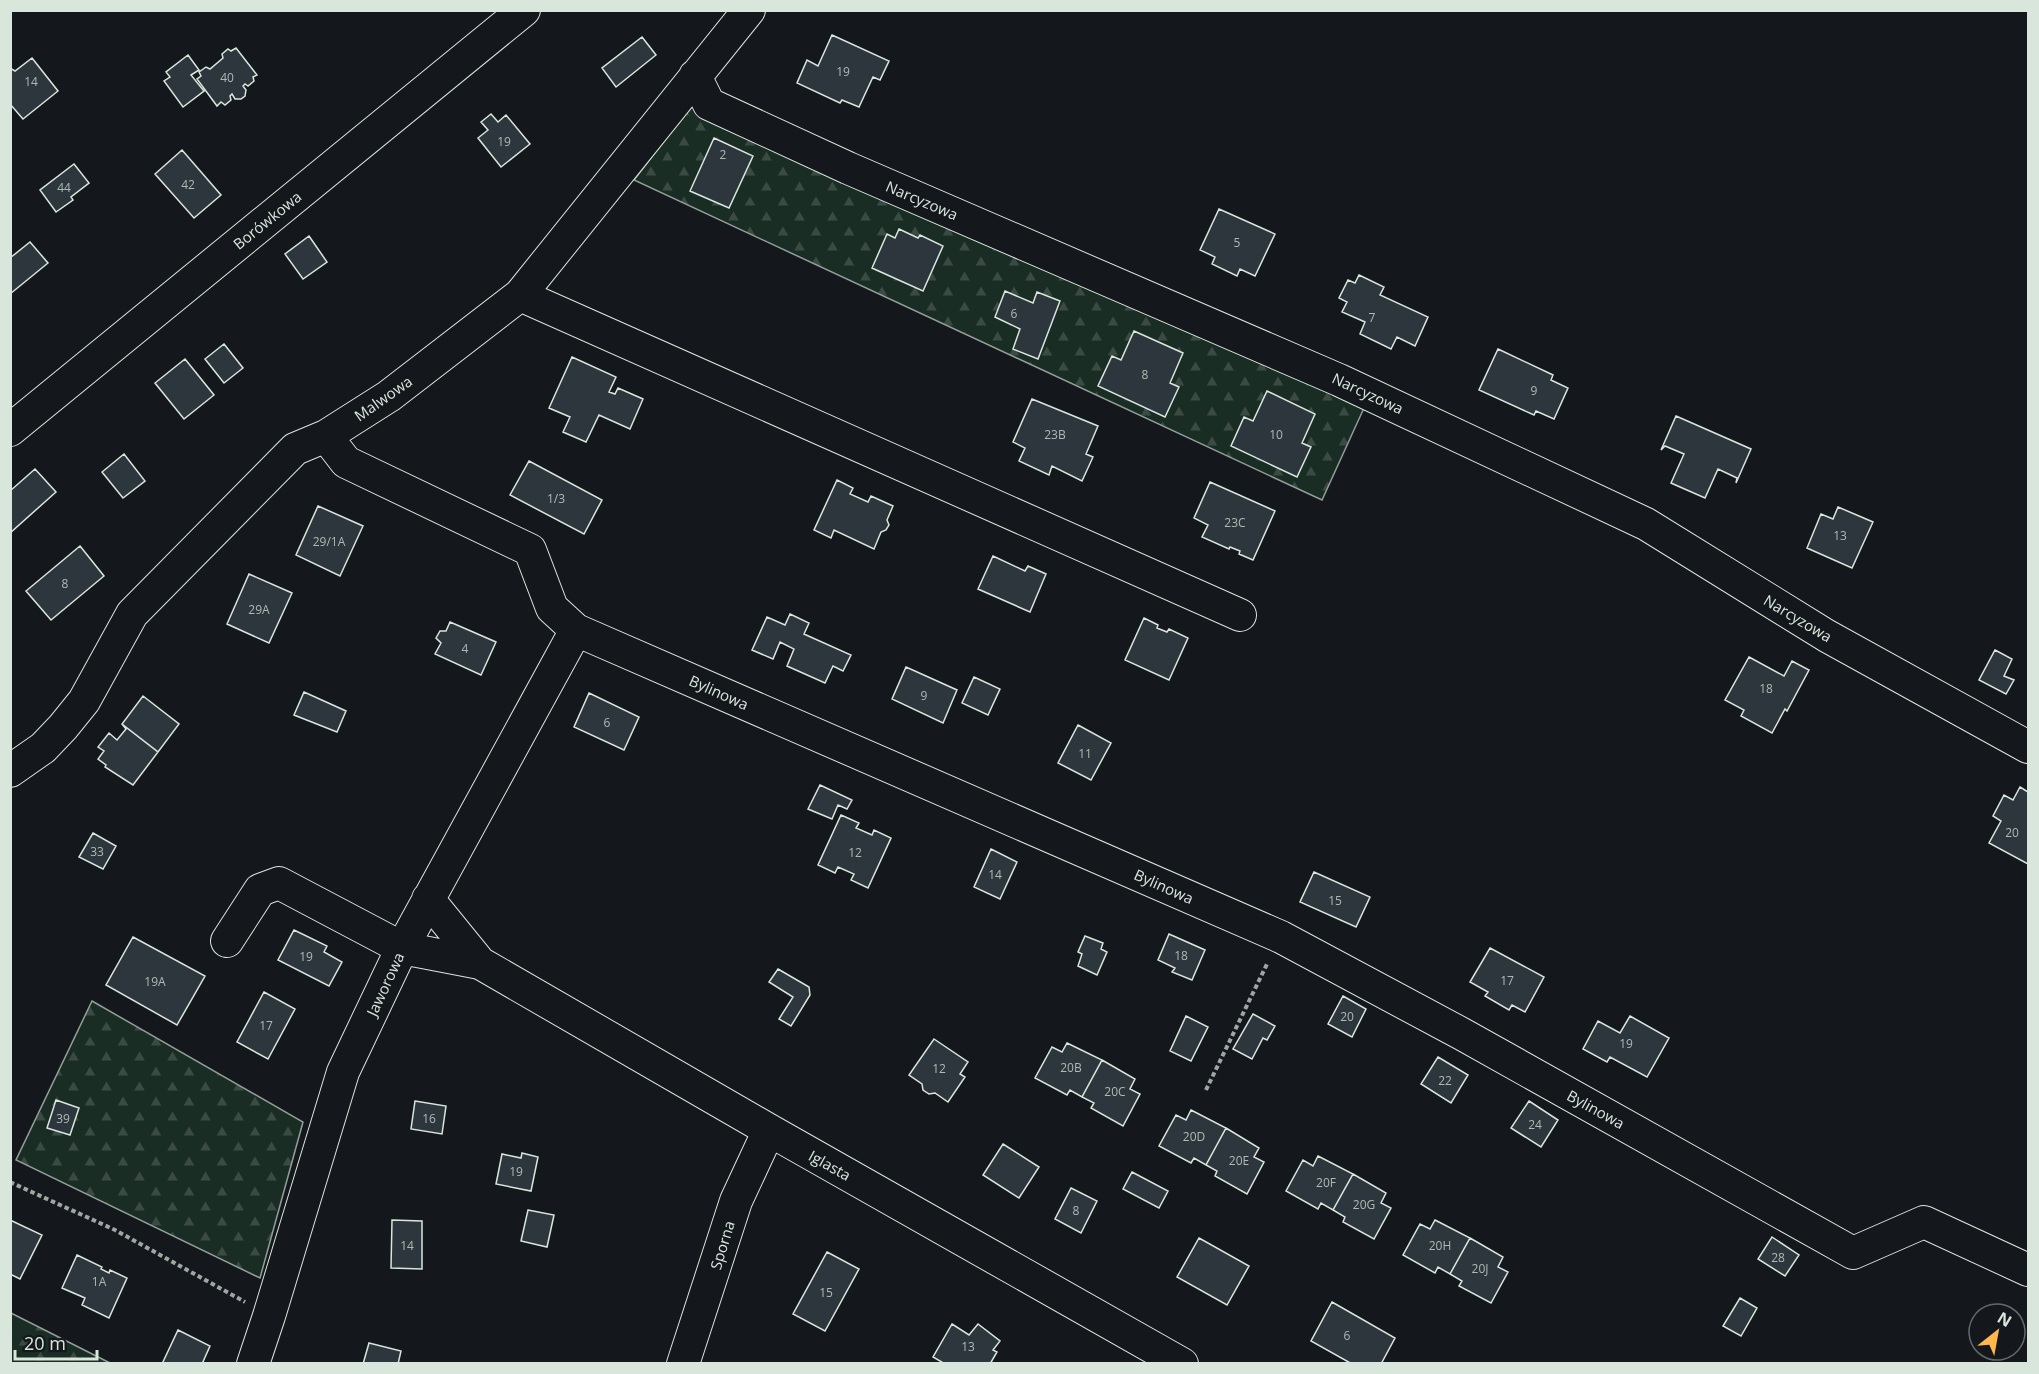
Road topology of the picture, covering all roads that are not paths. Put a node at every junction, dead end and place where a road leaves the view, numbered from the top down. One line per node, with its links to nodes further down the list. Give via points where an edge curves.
1 (524, 10): 5 (street, Borówkowa)
2 (749, 10): 3 (street, Malwowa)
3 (695, 76): 4 (street, Malwowa); 9 (street, Narcyzowa, via 709,104 859,173 1339,380 1646,524 1827,636)
4 (520, 295): 6 (street, Malwowa, via 389,396); 7 (street)
5 (10, 430)
6 (326, 436): 8 (street, Bylinowa, via 346,462 530,550 552,608); 10 (street, Malwowa, via 295,449 132,614 84,701 43,748)
7 (1240, 615)
8 (576, 630): 11 (street, Jaworowa); 16 (street, Bylinowa, via 1281,937 1853,1253 1924,1222)
9 (2028, 747)
10 (10, 771)
11 (428, 899): 13 (street, Jaworowa); 14 (street, Iglasta)
12 (227, 941): 13 (street, Iglasta, via 260,890 279,884)
13 (402, 948): 14 (street, Iglasta); 17 (street, Jaworowa, via 343,1072)
14 (480, 963): 15 (street, Iglasta)
15 (769, 1130): 18 (street, Sporna, via 736,1201); 19 (street, Iglasta)
16 (2028, 1270)
17 (253, 1364)
18 (683, 1364)
19 (1182, 1364)

